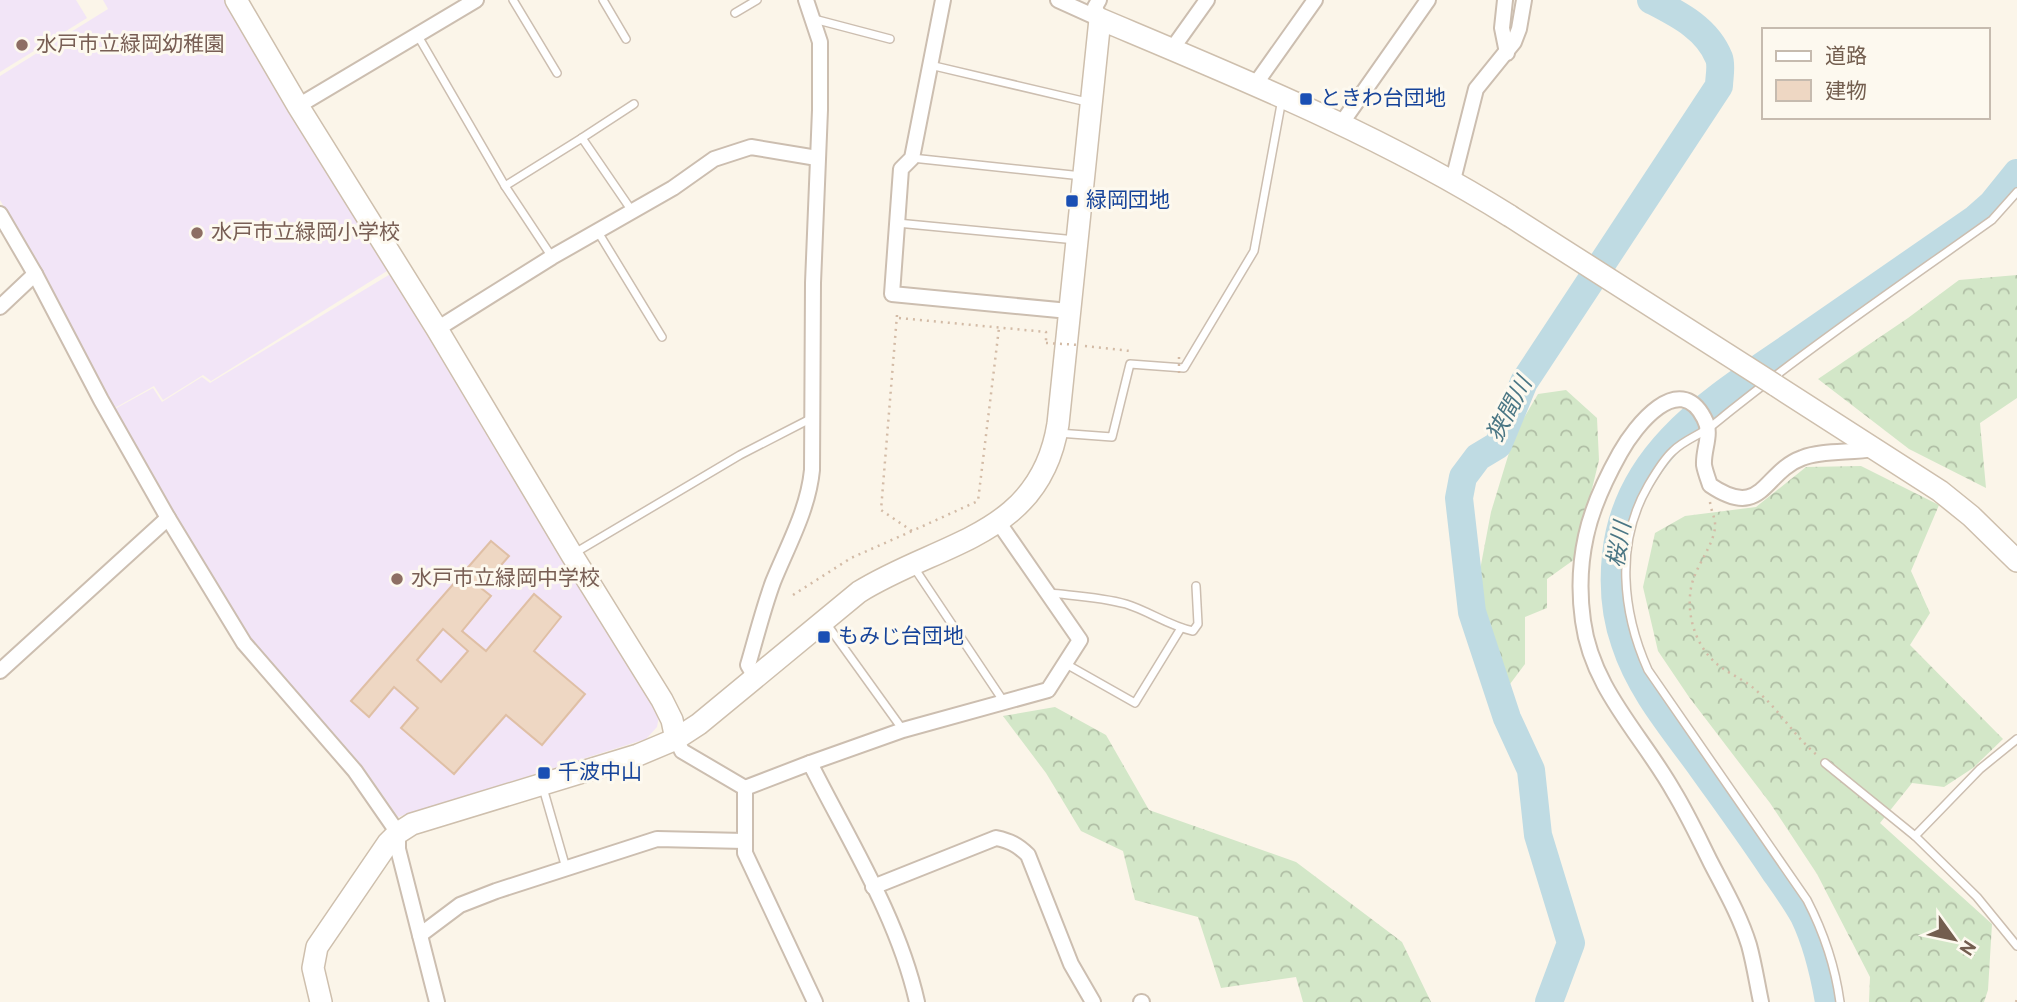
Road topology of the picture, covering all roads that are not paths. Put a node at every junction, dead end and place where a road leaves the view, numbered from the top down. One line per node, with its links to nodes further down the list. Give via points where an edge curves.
1 (236, 0): 28 (street)
2 (476, 0): 17 (street)
3 (513, 0): 23 (lane)
4 (603, 0): 18 (lane)
5 (757, 0): 15 (lane)
6 (806, 0): 16 (street)
7 (943, 0): 22 (street)
8 (1058, 0): 14 (street)
9 (1207, 0): 20 (street)
10 (1315, 0): 24 (street)
11 (1427, 0): 29 (street)
12 (1505, 0): 21 (street, via 1502,28)
13 (1524, 0): 21 (street, via 1519,29)
14 (1100, 10): 20 (street); 26 (street)
15 (735, 13)
16 (814, 19): 19 (lane); 32 (street, via 820,42)
17 (418, 36): 28 (street); 35 (lane)
18 (626, 38)
19 (890, 39)
20 (1172, 50): 24 (street)
21 (1507, 53): 34 (street, via 1476,89)
22 (930, 65): 26 (lane); 31 (street)
23 (557, 72)
24 (1254, 86): 25 (street)
25 (1283, 98): 29 (street); 50 (lane, via 1254,251 1184,368 1130,364 1112,437)
26 (1091, 103): 33 (street)
27 (634, 104): 30 (lane)
28 (299, 106): 46 (street)
29 (1341, 124): 34 (street)
30 (582, 138): 35 (lane); 37 (lane)
31 (912, 158): 33 (lane); 39 (street, via 901,169)
32 (817, 159): 37 (street, via 751,147 714,159); 48 (street)
33 (1083, 176): 41 (street)
34 (1452, 180): 51 (street, bridge)
35 (505, 186): 42 (lane)
36 (2017, 192): 49 (lane, via 1992,220)
37 (633, 212): 40 (street)
38 (0, 214): 43 (street)
39 (897, 223): 41 (lane); 45 (street, via 892,294)
40 (598, 232): 42 (street); 47 (lane)
41 (1077, 240): 45 (street)
42 (552, 257): 46 (street)
43 (35, 274): 44 (street); 52 (street)
44 (0, 307)
45 (1069, 310): 50 (street)
46 (437, 329): 54 (street)
47 (662, 337)
48 (813, 418): 54 (lane, via 740,455); 63 (street, via 810,492 772,586 748,665)
49 (1706, 424): 51 (street, via 1709,440 1704,465 1710,485 1741,498 1755,495 1784,467 1802,458); 84 (street, via 1692,402 1676,398 1648,417 1619,454 1586,535 1581,569 1583,620 1609,696 1674,791 1739,918); 85 (lane, via 1672,452 1640,502 1628,544 1628,611 1639,651 1659,689 1807,900 1831,956)
50 (1057, 433): 53 (street, via 1035,488)
51 (1873, 449): 55 (street, via 1940,491)
52 (167, 518): 62 (street); 72 (street, via 244,643 355,771)
53 (999, 523): 56 (street); 58 (street)
54 (572, 555): 66 (street, via 662,700)
55 (2017, 561)
56 (912, 564): 59 (street, via 882,578); 64 (lane)
57 (1196, 586): 60 (lane, via 1198,624 1193,631)
58 (1047, 593): 60 (lane, via 1129,605); 61 (street, via 1080,640)
59 (824, 620): 63 (street); 65 (lane)
60 (1181, 628): 61 (lane, via 1135,703)
61 (1066, 664): 64 (street, via 1048,690)
62 (0, 671)
63 (755, 677): 66 (street)
64 (1004, 702): 65 (street)
65 (903, 730): 68 (street)
66 (676, 739): 70 (street); 71 (street, via 682,751)
67 (2017, 739): 73 (lane, via 1980,769)
68 (810, 763): 71 (street); 76 (street)
69 (1825, 763): 73 (lane)
70 (542, 784): 72 (street, via 412,824); 75 (lane)
71 (745, 788): 74 (street)
72 (397, 833): 77 (street); 79 (street, via 317,947 313,968)
73 (1914, 836): 78 (lane, via 1977,897)
74 (745, 841): 75 (street, via 657,839); 81 (street, via 746,853)
75 (566, 868): 77 (street, via 460,905)
76 (873, 887): 82 (street); 83 (street, via 996,838 1020,846 1028,855 1071,964)
77 (420, 936): 80 (street)
78 (2017, 946)
79 (321, 1002)
80 (437, 1002)
81 (815, 1002)
82 (916, 1002)
83 (1093, 1002)
84 (1761, 1002)
85 (1840, 1002)

